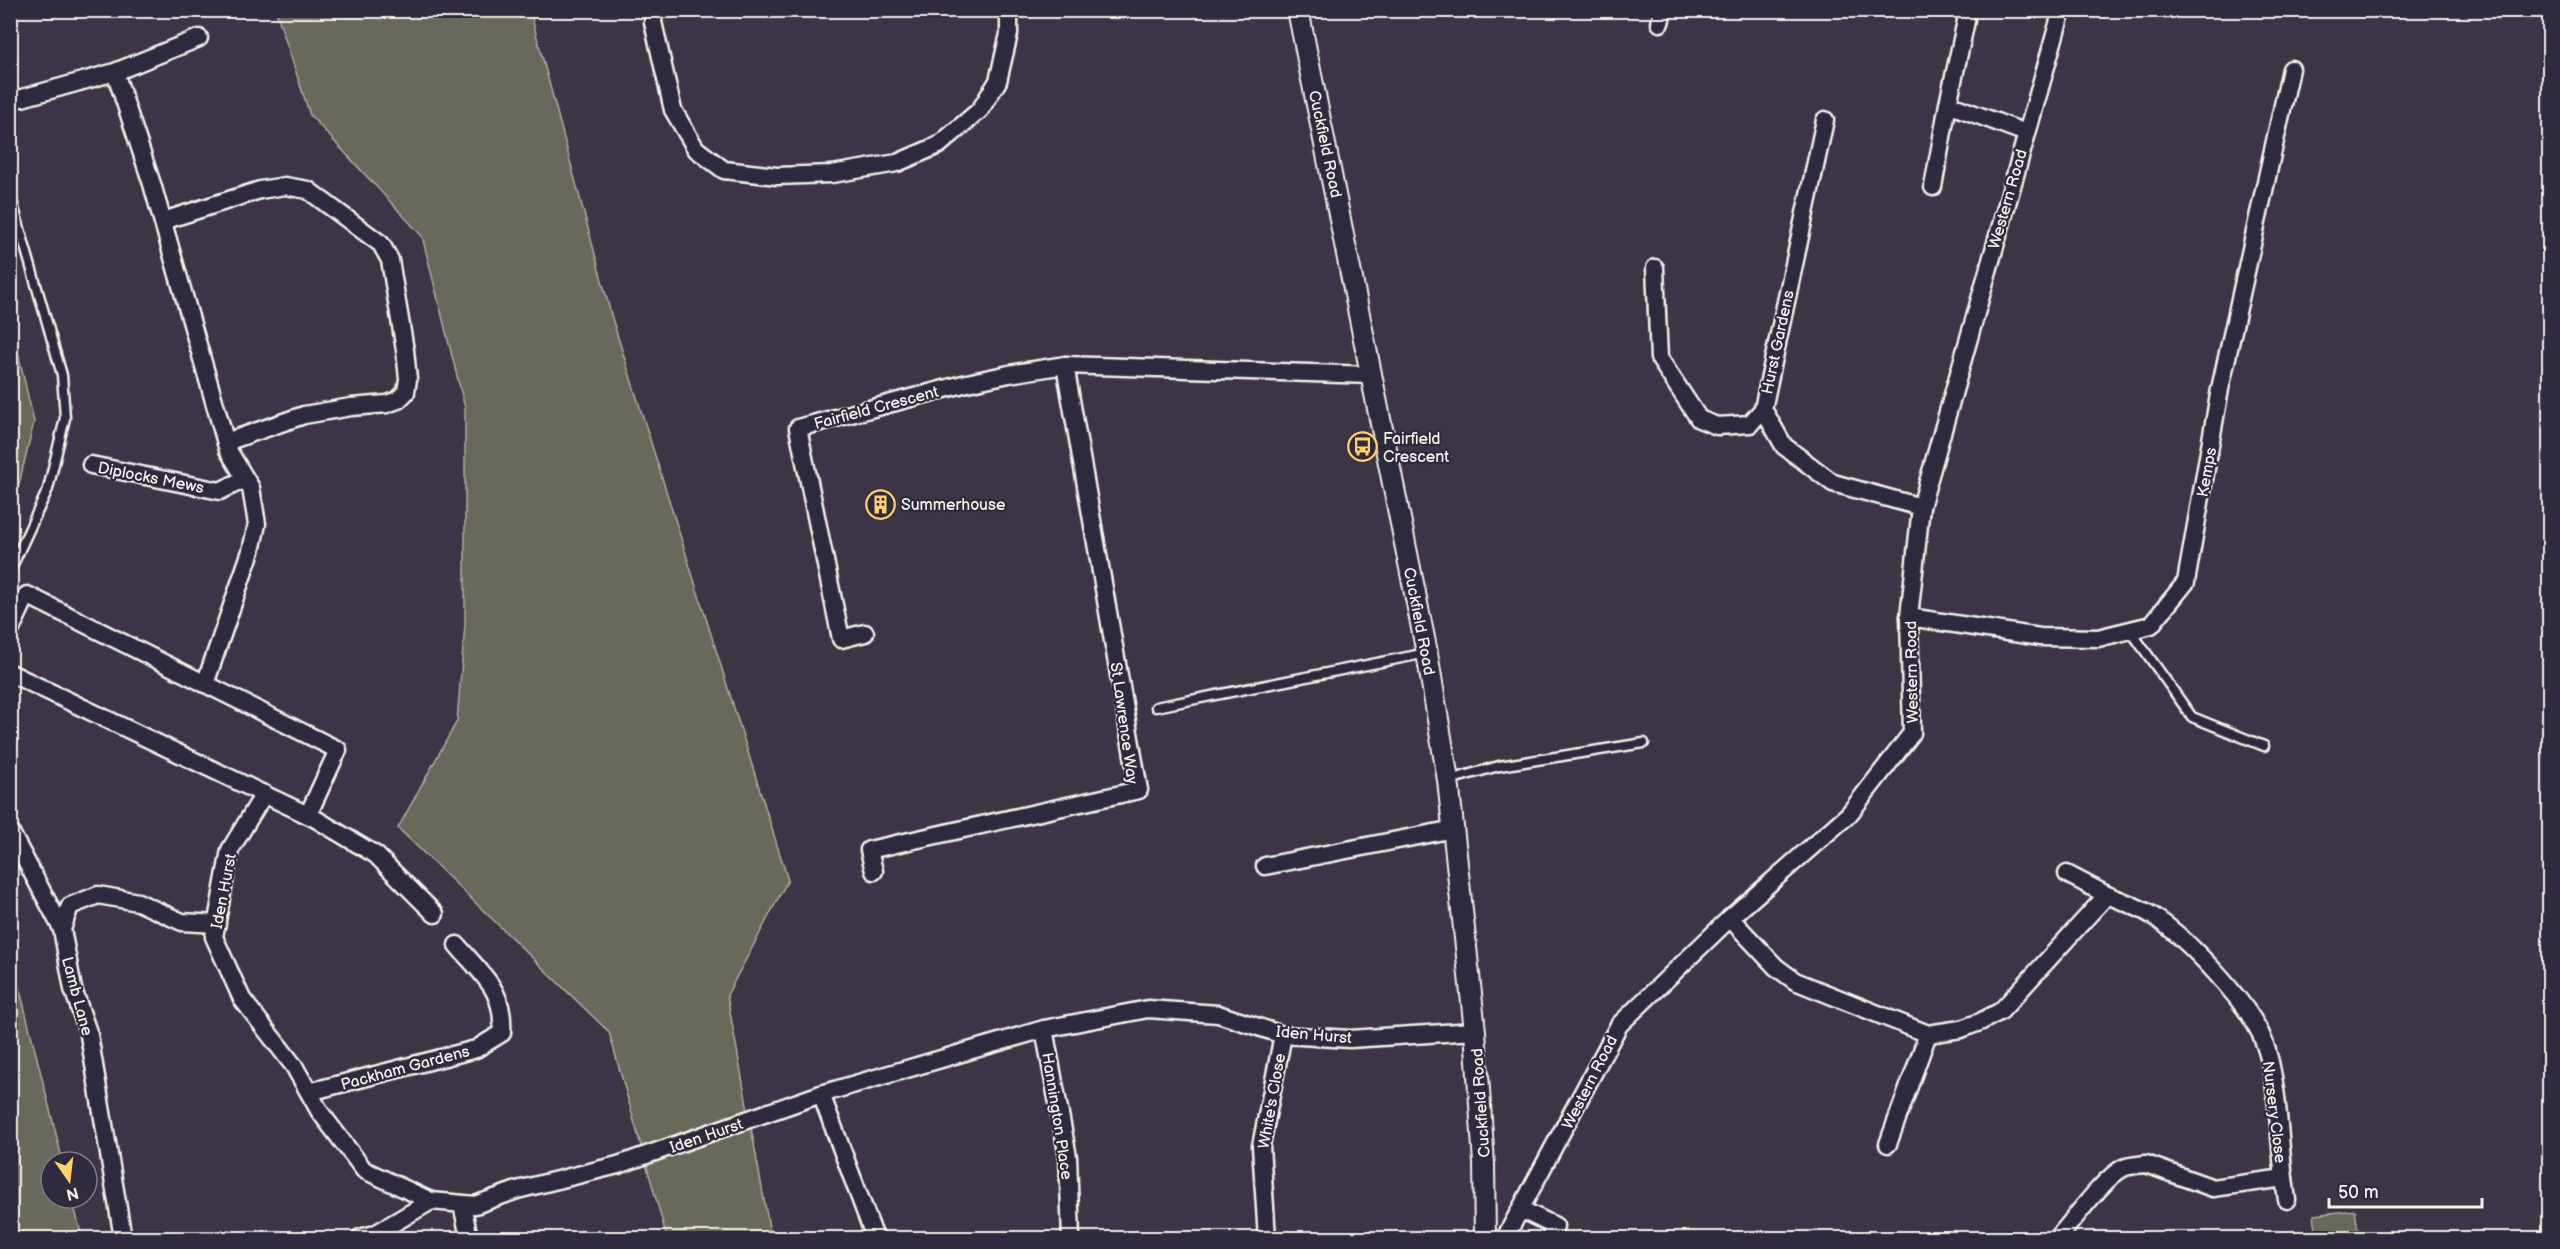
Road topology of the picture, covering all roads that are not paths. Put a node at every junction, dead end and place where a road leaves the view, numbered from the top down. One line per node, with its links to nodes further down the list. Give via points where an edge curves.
1 (654, 10): 2 (street, via 673,110 696,148 724,170 777,176 832,174 897,163 939,145 980,111 998,81 1009,34)
2 (1009, 10)
3 (1298, 10): 18 (street, Cuckfield Road)
4 (2062, 10): 12 (street, Western Road)
5 (1966, 21): 10 (street)
6 (199, 38): 8 (street)
7 (2291, 69): 26 (street, Kemps, via 2220,389 2187,582 2151,625)
8 (115, 72): 9 (street); 15 (street)
9 (22, 98)
10 (1948, 104): 12 (street); 13 (street)
11 (1825, 120): 19 (street, Hurst Gardens)
12 (2026, 133): 23 (street, Western Road)
13 (1933, 187)
14 (10, 194): 24 (lane, via 62,375 65,418 48,489)
15 (163, 221): 20 (street); 20 (street, via 260,190 285,186 308,190 381,244 390,260 405,350 406,392 387,404 304,415)
16 (1655, 268): 19 (street, via 1659,358 1699,420 1717,426 1750,424)
17 (1065, 365): 18 (street, Fairfield Crescent); 28 (street, Fairfield Crescent, via 999,376 798,428 841,639); 41 (street, St Lawrence Way, via 1138,790 869,850)
18 (1372, 375): 29 (street, Cuckfield Road)
19 (1763, 409): 23 (street, Hurst Gardens, via 1784,446 1833,483)
20 (226, 442): 22 (street)
21 (91, 465): 22 (street, Diplocks Mews, via 220,490)
22 (245, 478): 31 (street, via 251,488 256,524 251,551)
23 (1921, 507): 25 (street, Western Road)
24 (10, 571)
25 (1910, 617): 26 (street, Kemps, via 2040,637 2098,638); 45 (street, Western Road, via 1912,733 1849,814)
26 (2130, 630): 34 (lane, via 2192,717)
27 (10, 631): 31 (street, via 27,595)
28 (865, 633)
29 (1427, 653): 32 (lane); 35 (street, Cuckfield Road)
30 (10, 673): 36 (street)
31 (205, 684): 37 (street, via 338,750)
32 (1156, 707)
33 (1644, 744): 35 (lane, via 1499,766)
34 (2264, 746)
35 (1448, 780): 38 (street, Cuckfield Road)
36 (264, 794): 37 (street); 46 (street, Iden Hurst, via 230,850)
37 (308, 815): 44 (street, via 376,855)
38 (1454, 829): 40 (street); 50 (street, Cuckfield Road)
39 (10, 831): 47 (street, Lamb Lane)
40 (1265, 866)
41 (874, 872)
42 (2067, 874): 43 (street, Nursery Close)
43 (2107, 895): 51 (street, via 2001,1011 1961,1029); 56 (street, Nursery Close, via 2151,914 2185,939 2254,1022 2270,1062)
44 (435, 914)
45 (1730, 918): 51 (street, via 1776,967 1795,981); 60 (street, Western Road, via 1619,1025)
46 (217, 924): 47 (street, via 182,922 138,902 98,895 70,906); 53 (street, Iden Hurst, via 214,937 242,999 294,1066)
47 (62, 928): 61 (street, Lamb Lane, via 73,989 89,1035)
48 (457, 945): 53 (street, Packham Gardens, via 495,989 503,1013 502,1033 476,1048)
49 (1044, 1029): 52 (street, Iden Hurst, via 1149,1009 1218,1014); 54 (street, Iden Hurst); 65 (street, Hannington Place, via 1068,1157)
50 (1475, 1031): 52 (street, Iden Hurst, via 1350,1039); 67 (street, Cuckfield Road)
51 (1928, 1034): 55 (street)
52 (1283, 1035): 66 (street, White's Close, via 1261,1146)
53 (309, 1092): 58 (street, Iden Hurst, via 364,1170)
54 (821, 1094): 59 (street, Iden Hurst, via 618,1165 517,1190 475,1205); 64 (street)
55 (1888, 1144)
56 (2284, 1178): 57 (street); 70 (street, Nursery Close, via 2213,1188 2146,1164 2134,1165 2112,1176 2061,1233)
57 (2287, 1200)
58 (431, 1201): 59 (street, Iden Hurst); 62 (street)
59 (462, 1204): 63 (street)
60 (1522, 1210): 68 (street, Western Road); 69 (street, via 1555,1226)
61 (123, 1239)
62 (360, 1239)
63 (469, 1239)
64 (874, 1239)
65 (1071, 1239)
66 (1267, 1239)
67 (1485, 1239)
68 (1505, 1239)
69 (1550, 1239)
70 (2060, 1239)

